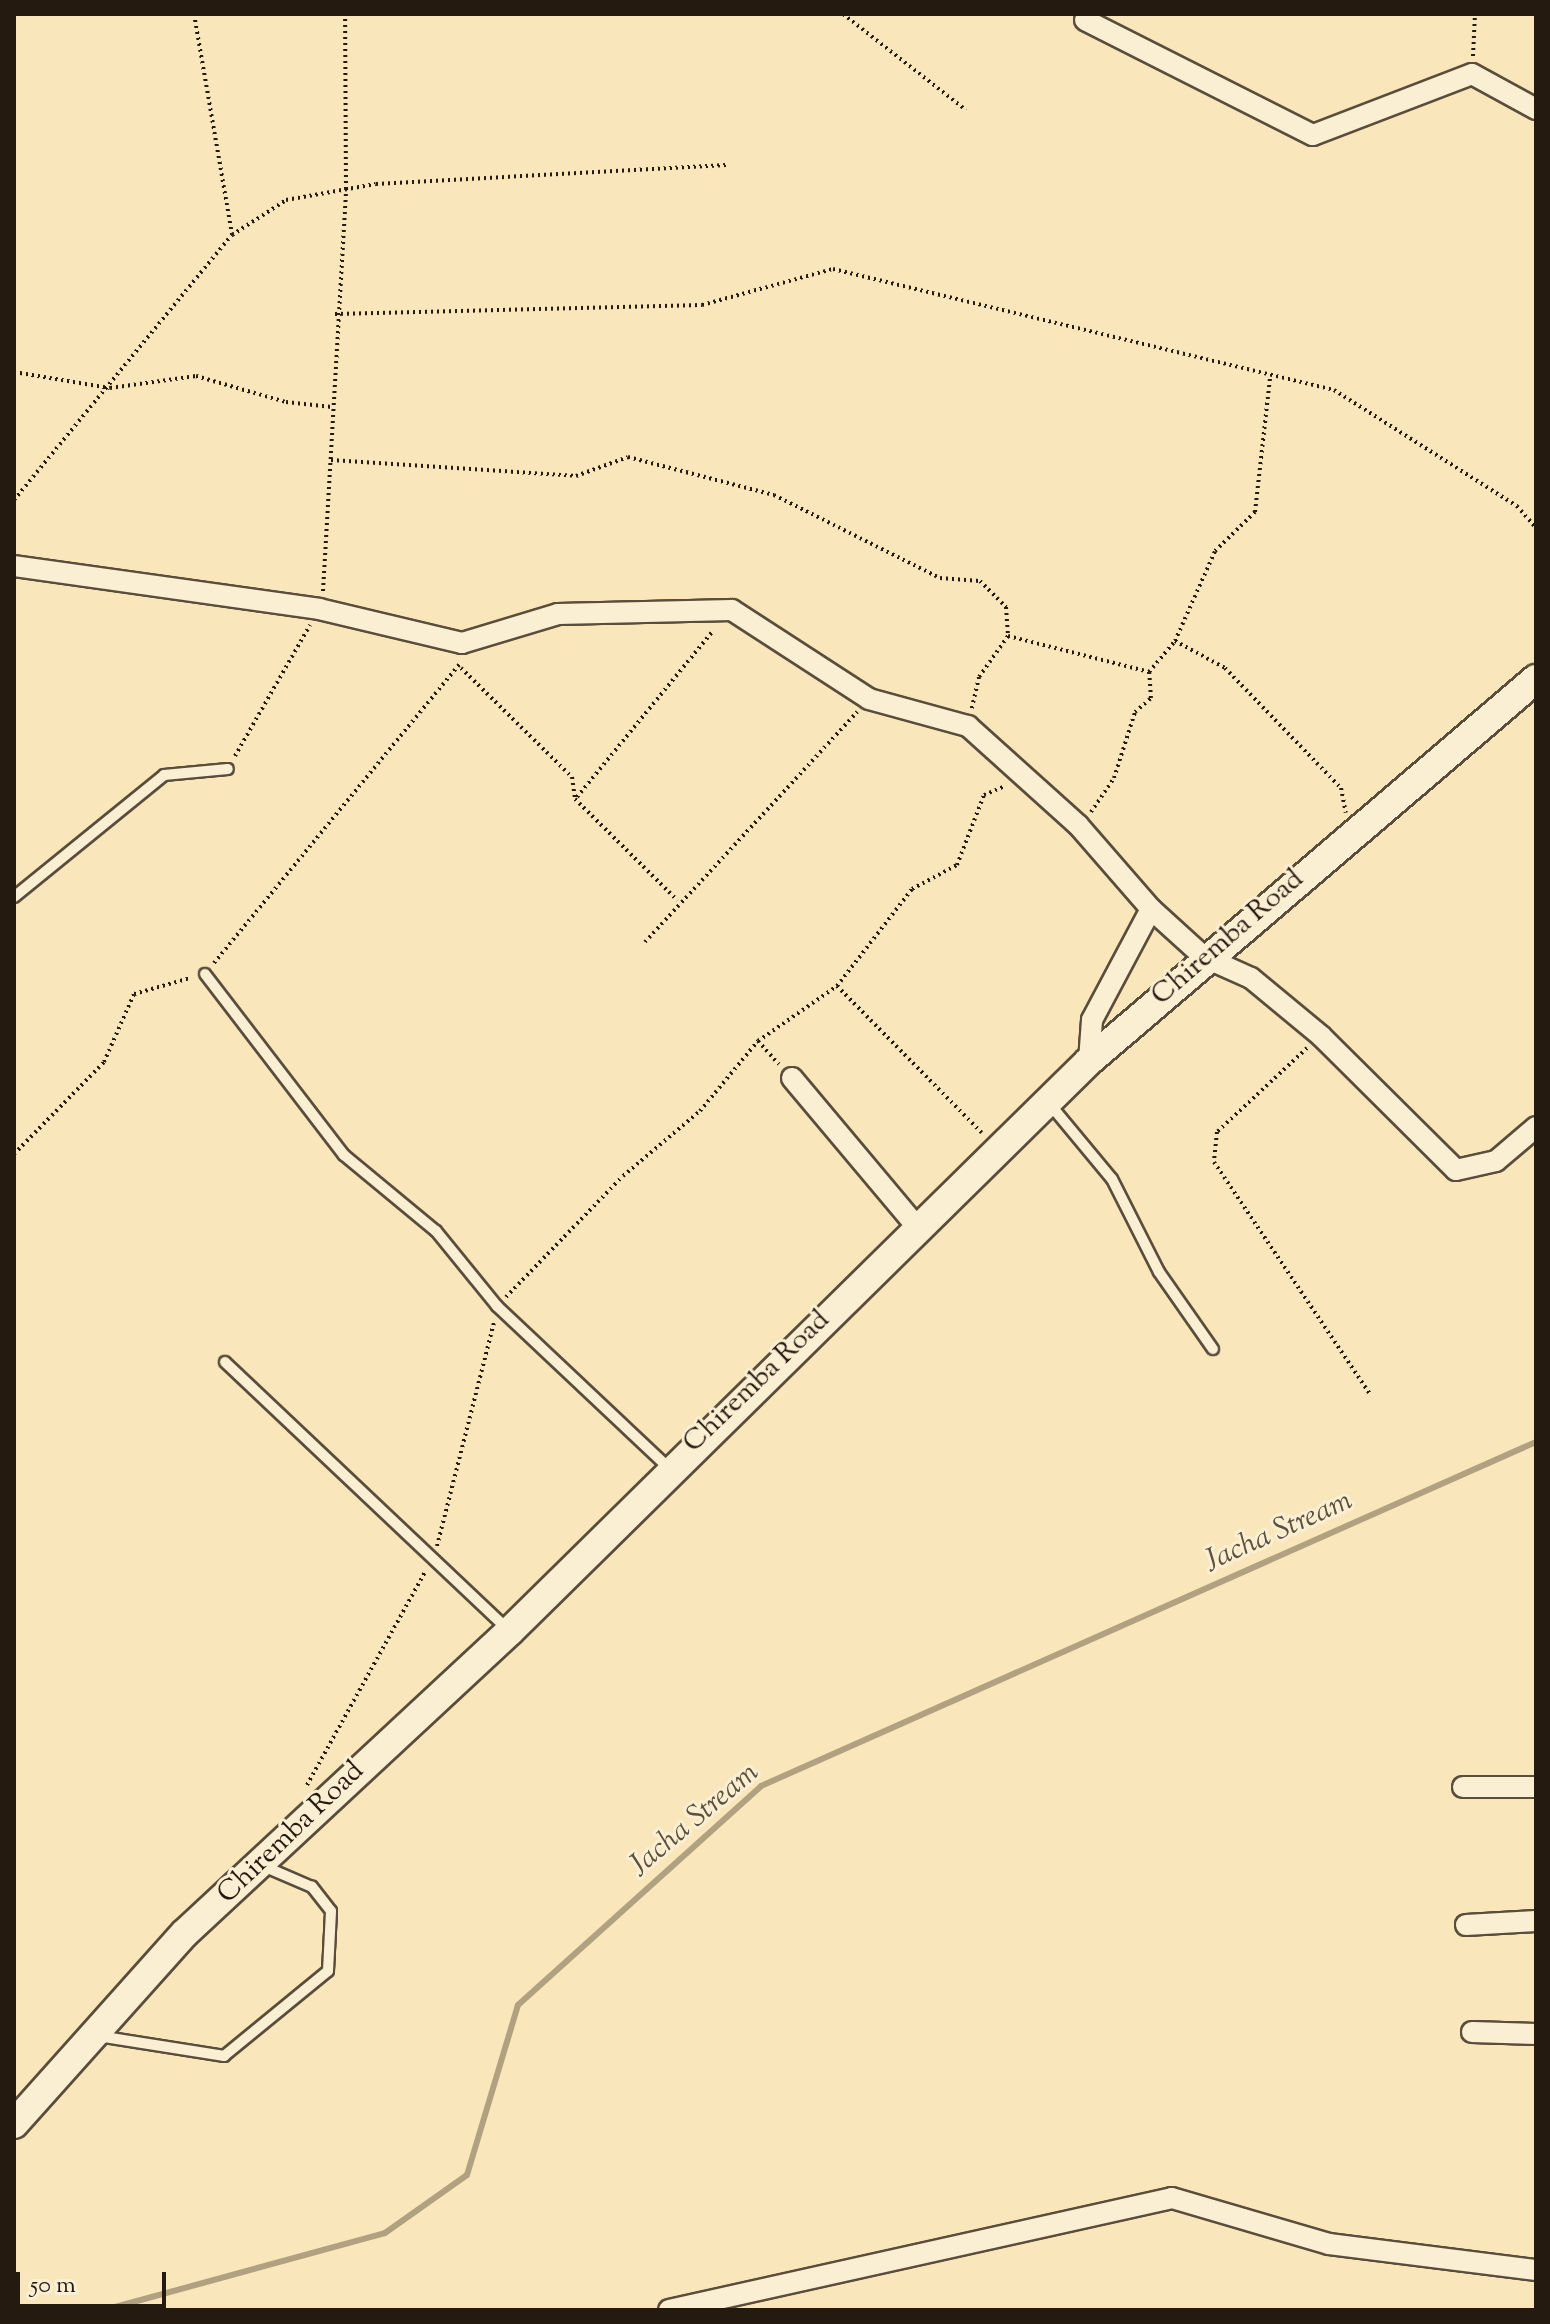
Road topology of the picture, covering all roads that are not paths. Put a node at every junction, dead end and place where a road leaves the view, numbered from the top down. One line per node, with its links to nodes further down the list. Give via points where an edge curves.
1 (1085, 20): 2 (street, via 1313,135 1472,74)
2 (1536, 109)
3 (14, 566): 7 (street, via 319,609 462,643 558,614 732,610 869,699 968,726 1078,825)
4 (1536, 679): 8 (main road, Chiremba Road)
5 (228, 769): 6 (lane, via 164,775)
6 (14, 897)
7 (1151, 909): 8 (street); 10 (street, via 1092,1020)
8 (1204, 957): 10 (main road, Chiremba Road); 13 (street, via 1251,978 1321,1036 1456,1170 1496,1161)
9 (205, 974): 17 (lane, via 344,1155 436,1231 497,1306)
10 (1089, 1061): 12 (main road, Chiremba Road)
11 (792, 1078): 14 (street)
12 (1047, 1101): 14 (main road, Chiremba Road); 15 (lane, via 1112,1179 1159,1272)
13 (1536, 1127)
14 (918, 1228): 17 (main road, Chiremba Road)
15 (1213, 1349)
16 (225, 1362): 18 (lane)
17 (669, 1468): 18 (main road, Chiremba Road)
18 (510, 1631): 21 (main road, Chiremba Road)
19 (1463, 1787): 20 (street)
20 (1536, 1787)
21 (259, 1864): 26 (main road, Chiremba Road); 26 (lane, via 312,1887 331,1911 328,1971 224,2056)
22 (1536, 1921): 23 (street)
23 (1466, 1925)
24 (1472, 2032): 25 (street)
25 (1536, 2034)
26 (88, 2035): 27 (main road, Chiremba Road)
27 (14, 2124)
28 (1536, 2270): 29 (street, via 1329,2244 1172,2198)
29 (669, 2310)

